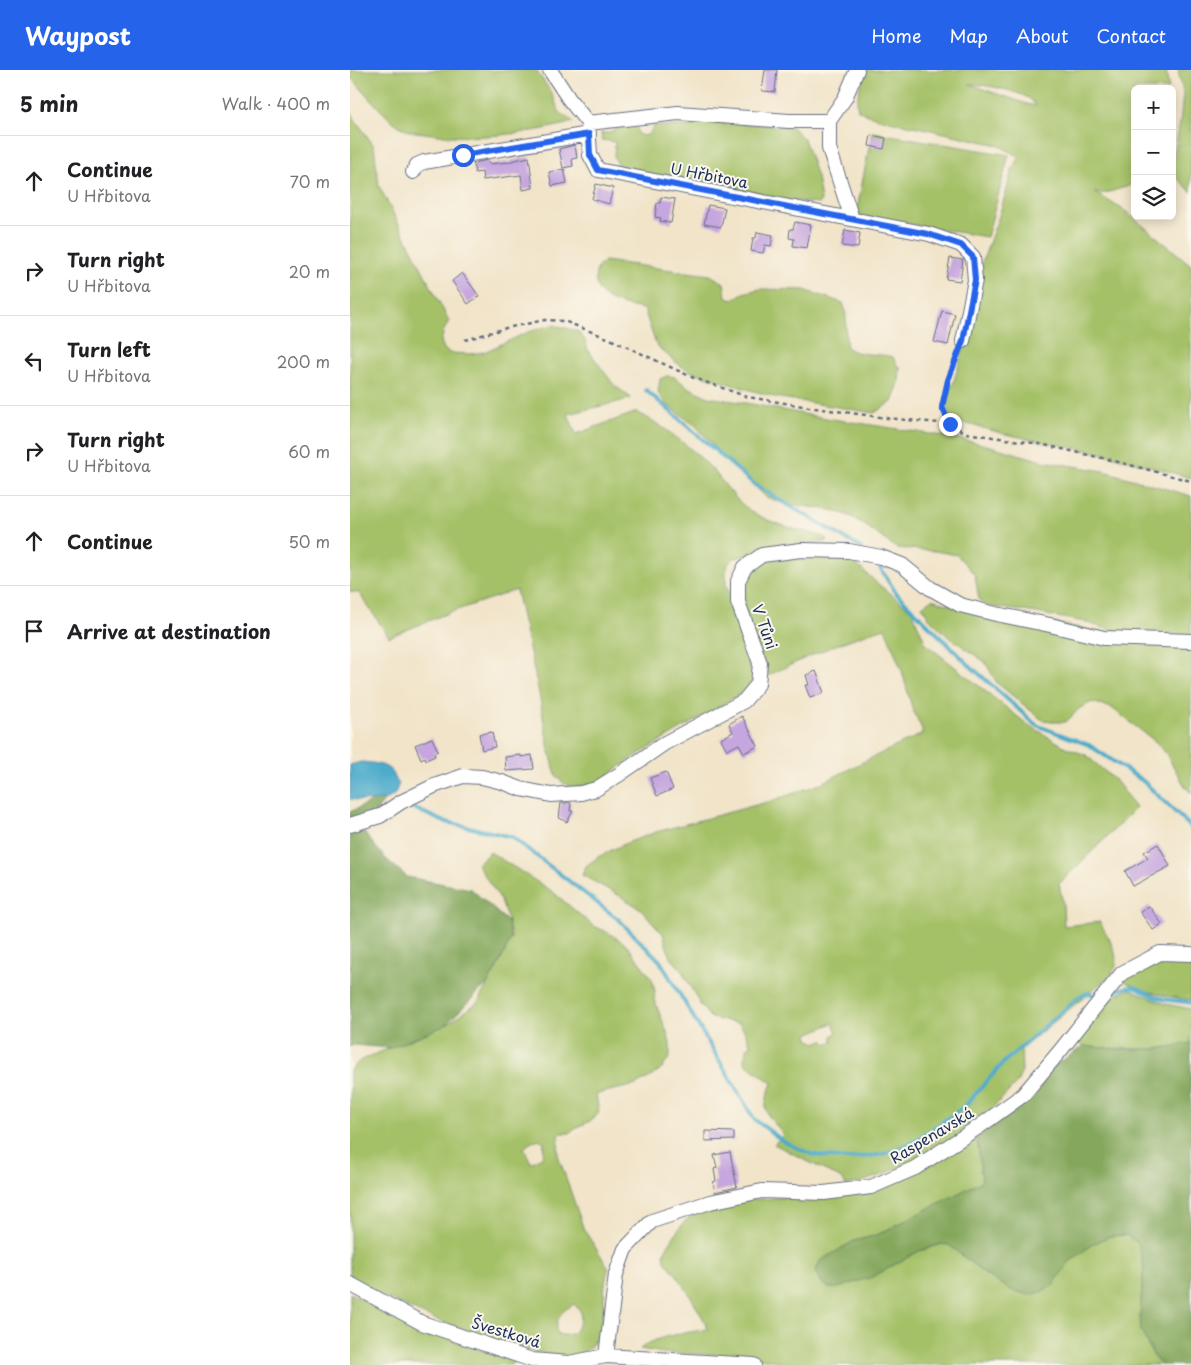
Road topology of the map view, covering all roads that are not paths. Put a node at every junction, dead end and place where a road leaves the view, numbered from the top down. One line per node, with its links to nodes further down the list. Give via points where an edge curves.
1 (550, 70): 4 (street)
2 (857, 70): 3 (street)
3 (830, 121): 4 (street, via 678,113); 6 (street, via 829,148)
4 (588, 129): 5 (street, via 424,162); 6 (street, U Hřbitova, via 590,155 598,170)
5 (413, 172)
6 (852, 219): 7 (street, U Hřbitova, via 928,234 961,245 973,257 975,280)
7 (963, 341)
8 (1191, 641): 9 (street, V Tůni, via 1104,638 978,610 930,588 902,565 881,557 849,551 801,550 762,555 745,567 738,581 738,602 760,663 758,684 744,701 665,743 596,789 551,795 482,777 463,776 434,786 380,816)
9 (350, 825)
10 (1191, 954): 12 (street, Raspenavská, via 1160,953 1122,972 1023,1095 915,1168 871,1187 824,1193 762,1192 710,1202 652,1221 625,1249 616,1274)
11 (350, 1284): 12 (street, Švestková, via 422,1323 532,1360 569,1363)
12 (606, 1356): 13 (street, Švestková)
13 (754, 1365)

